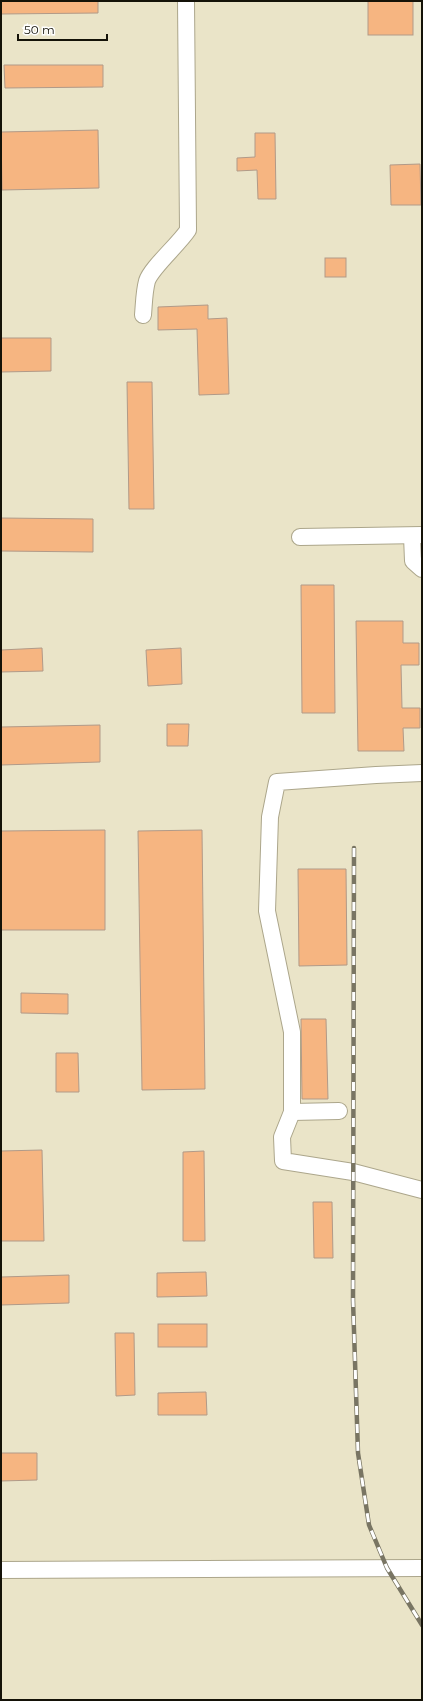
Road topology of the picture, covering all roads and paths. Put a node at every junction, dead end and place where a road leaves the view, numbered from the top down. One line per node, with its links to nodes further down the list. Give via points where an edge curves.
1 (186, 1): 2 (street, via 188,230 148,280)
2 (143, 315)
3 (417, 536): 4 (street); 5 (street, via 413,561)
4 (300, 537)
5 (422, 570)
6 (422, 774): 8 (street, via 277,782 270,817 268,911 292,1032)
7 (339, 1111): 8 (street)
8 (292, 1112): 9 (street, via 282,1137 283,1161 353,1172)
9 (422, 1190)
10 (422, 1568): 11 (street)
11 (1, 1570)

